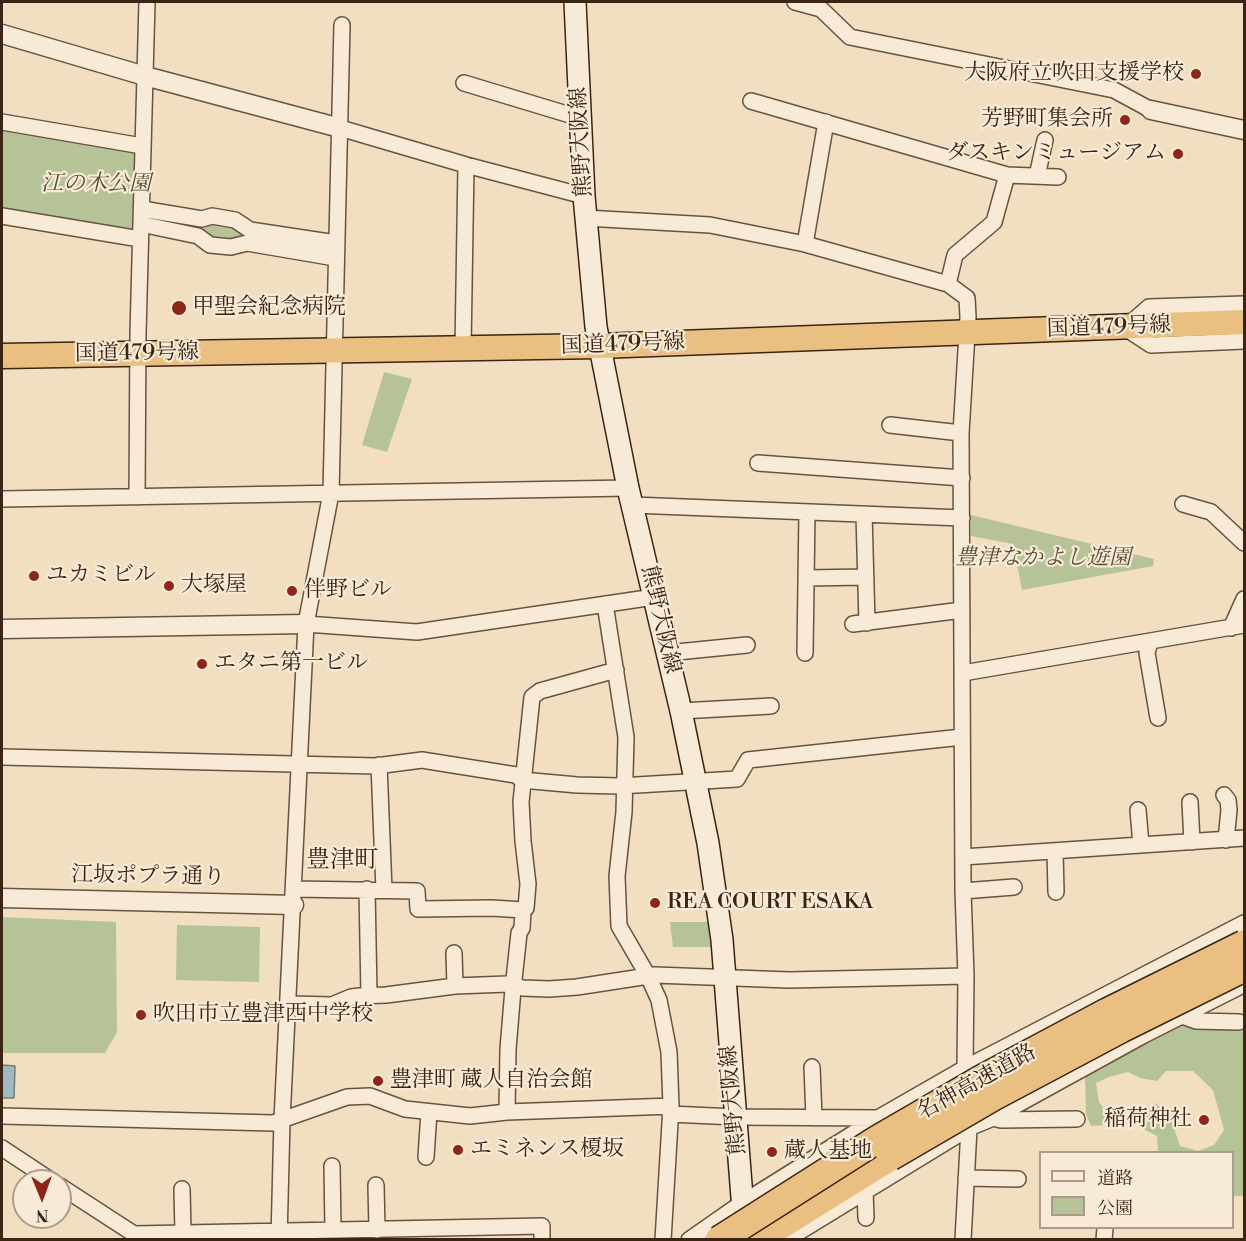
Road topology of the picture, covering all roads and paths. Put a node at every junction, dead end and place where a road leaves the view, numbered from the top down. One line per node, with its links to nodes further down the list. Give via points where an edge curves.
1 (147, 2): 6 (street)
2 (575, 2): 10 (main road, 熊野大阪線)
3 (795, 2): 9 (street, via 821,9 850,37 1114,90)
4 (342, 25): 13 (street)
5 (2, 34): 6 (street)
6 (145, 76): 13 (street); 16 (street)
7 (464, 83): 10 (street)
8 (751, 101): 12 (street)
9 (1151, 110): 14 (street)
10 (580, 118): 21 (main road, 熊野大阪線)
11 (2, 122): 16 (street)
12 (826, 122): 18 (street); 25 (street)
13 (340, 128): 17 (street); 26 (street)
14 (1245, 130)
15 (1045, 140): 19 (street)
16 (142, 147): 24 (street)
17 (466, 165): 21 (street); 34 (street)
18 (1007, 175): 19 (street); 27 (street, via 994,222 955,255)
19 (1037, 176): 20 (street)
20 (1058, 177)
21 (584, 196): 23 (main road, 熊野大阪線)
22 (2, 216): 24 (street)
23 (585, 218): 25 (street, via 710,225); 33 (main road, 熊野大阪線)
24 (141, 224): 26 (street, via 231,247 247,243); 26 (street, via 212,216 236,220 250,230); 36 (street)
25 (806, 243): 27 (street)
26 (336, 250): 35 (street)
27 (948, 284): 31 (street, via 967,298)
28 (1245, 304): 30 (street, via 1149,307)
29 (1245, 322): 30 (highway, 国道479号線)
30 (1125, 328): 31 (highway, 国道479号線); 32 (street, via 1151,345)
31 (967, 333): 33 (highway, 国道479号線); 39 (street)
32 (1245, 341)
33 (600, 346): 34 (highway, 国道479号線); 43 (main road, 熊野大阪線)
34 (463, 348): 35 (highway, 国道479号線)
35 (334, 351): 36 (highway, 国道479号線); 42 (street)
36 (138, 354): 37 (highway, 国道479号線); 44 (street)
37 (2, 356)
38 (890, 425): 39 (street)
39 (962, 433): 41 (street)
40 (758, 463): 41 (street)
41 (962, 478): 49 (street)
42 (331, 493): 43 (street); 44 (street); 57 (street)
43 (630, 496): 47 (street); 53 (main road, 熊野大阪線)
44 (138, 497): 45 (street)
45 (2, 499)
46 (1183, 504): 50 (street, via 1211,512)
47 (807, 512): 48 (street); 52 (street)
48 (864, 514): 49 (street); 51 (street)
49 (962, 518): 56 (street)
50 (1245, 543)
51 (866, 577): 52 (street); 56 (street, via 860,623)
52 (806, 578): 63 (street)
53 (654, 597): 55 (street); 62 (main road, 熊野大阪線)
54 (1245, 598): 58 (street)
55 (605, 604): 57 (street, via 417,632); 64 (street)
56 (962, 610): 65 (street)
57 (306, 624): 59 (street); 71 (street)
58 (1238, 627): 60 (street)
59 (2, 629)
60 (1150, 642): 65 (street); 68 (street, via 1147,653)
61 (747, 645): 62 (street)
62 (667, 653): 67 (main road, 熊野大阪線)
63 (805, 654)
64 (616, 670): 73 (street, via 534,694); 75 (street, via 626,736)
65 (963, 673): 69 (street)
66 (771, 706): 67 (street)
67 (681, 711): 74 (main road, 熊野大阪線)
68 (1158, 718)
69 (963, 736): 74 (street, via 748,760 737,778); 84 (street)
70 (2, 757): 71 (street)
71 (300, 763): 72 (street); 90 (street)
72 (379, 765): 73 (street, via 422,760 516,775); 87 (street)
73 (522, 780): 75 (street); 92 (street, via 528,884)
74 (696, 781): 75 (street); 99 (main road, 熊野大阪線, via 717,901)
75 (625, 785): 97 (street, via 617,876 619,926)
76 (1224, 795): 80 (street, via 1229,810)
77 (1190, 802): 81 (street)
78 (1138, 810): 82 (street)
79 (1245, 838): 80 (street)
80 (1226, 840): 81 (street)
81 (1192, 842): 82 (street)
82 (1141, 845): 83 (street)
83 (1054, 851): 84 (street); 89 (street)
84 (963, 857): 88 (street)
85 (1014, 887): 88 (street)
86 (367, 889): 87 (street); 90 (street); 102 (street)
87 (384, 890): 92 (street, via 417,891 418,909)
88 (963, 891): 98 (street)
89 (1056, 892)
90 (294, 897): 91 (street, 江坂ポプラ通り); 103 (street)
91 (2, 898)
92 (523, 910): 101 (street)
93 (1245, 923): 107 (street)
94 (1245, 946): 104 (street, via 1239,987); 139 (highway, 名神高速道路, bridge, via 1107,1012 983,1078 878,1138)
95 (454, 953): 100 (street)
96 (1245, 968): 141 (highway, 名神高速道路, bridge, via 993,1097)
97 (648, 976): 99 (street); 101 (street, via 577,987); 108 (street, via 665,1022)
98 (966, 976): 99 (street, via 789,980); 107 (street)
99 (724, 977): 112 (main road, 熊野大阪線)
100 (455, 986): 101 (street); 102 (street)
101 (514, 986): 110 (street)
102 (369, 995): 103 (street, via 332,1005)
103 (289, 1004): 117 (street)
104 (1182, 1016): 105 (street, via 1196,1021); 115 (street)
105 (1239, 1022)
106 (812, 1067): 113 (street)
107 (965, 1068): 114 (street); 118 (street)
108 (671, 1110): 110 (street); 112 (street); 137 (street)
109 (429, 1112): 110 (street, via 470,1116); 117 (street, via 405,1109 370,1096 347,1097); 120 (street)
110 (507, 1112)
111 (2, 1116): 117 (street, via 273,1123)
112 (735, 1117): 113 (street); 129 (main road, 熊野大阪線)
113 (814, 1118): 114 (street)
114 (878, 1118): 129 (street)
115 (993, 1118): 116 (street); 118 (street)
116 (1077, 1119)
117 (282, 1120): 135 (street)
118 (969, 1128): 123 (street); 127 (street)
119 (2, 1148): 122 (street)
120 (426, 1157)
121 (332, 1166): 131 (street)
122 (34, 1169)
123 (966, 1178): 124 (street); 143 (street)
124 (1018, 1179)
125 (376, 1185): 132 (street)
126 (182, 1189): 133 (street)
127 (865, 1191): 130 (street); 142 (street)
128 (72, 1194): 133 (street, via 134,1234)
129 (742, 1203): 138 (street); 140 (main road, 熊野大阪線)
130 (866, 1218)
131 (333, 1230): 132 (street); 135 (street)
132 (377, 1230): 134 (street)
133 (183, 1233): 135 (street)
134 (440, 1234): 136 (street, via 542,1226)
135 (279, 1235)
136 (542, 1239)
137 (663, 1239)
138 (689, 1239)
139 (719, 1239)
140 (745, 1239)
141 (757, 1239)
142 (786, 1239)
143 (963, 1239)

